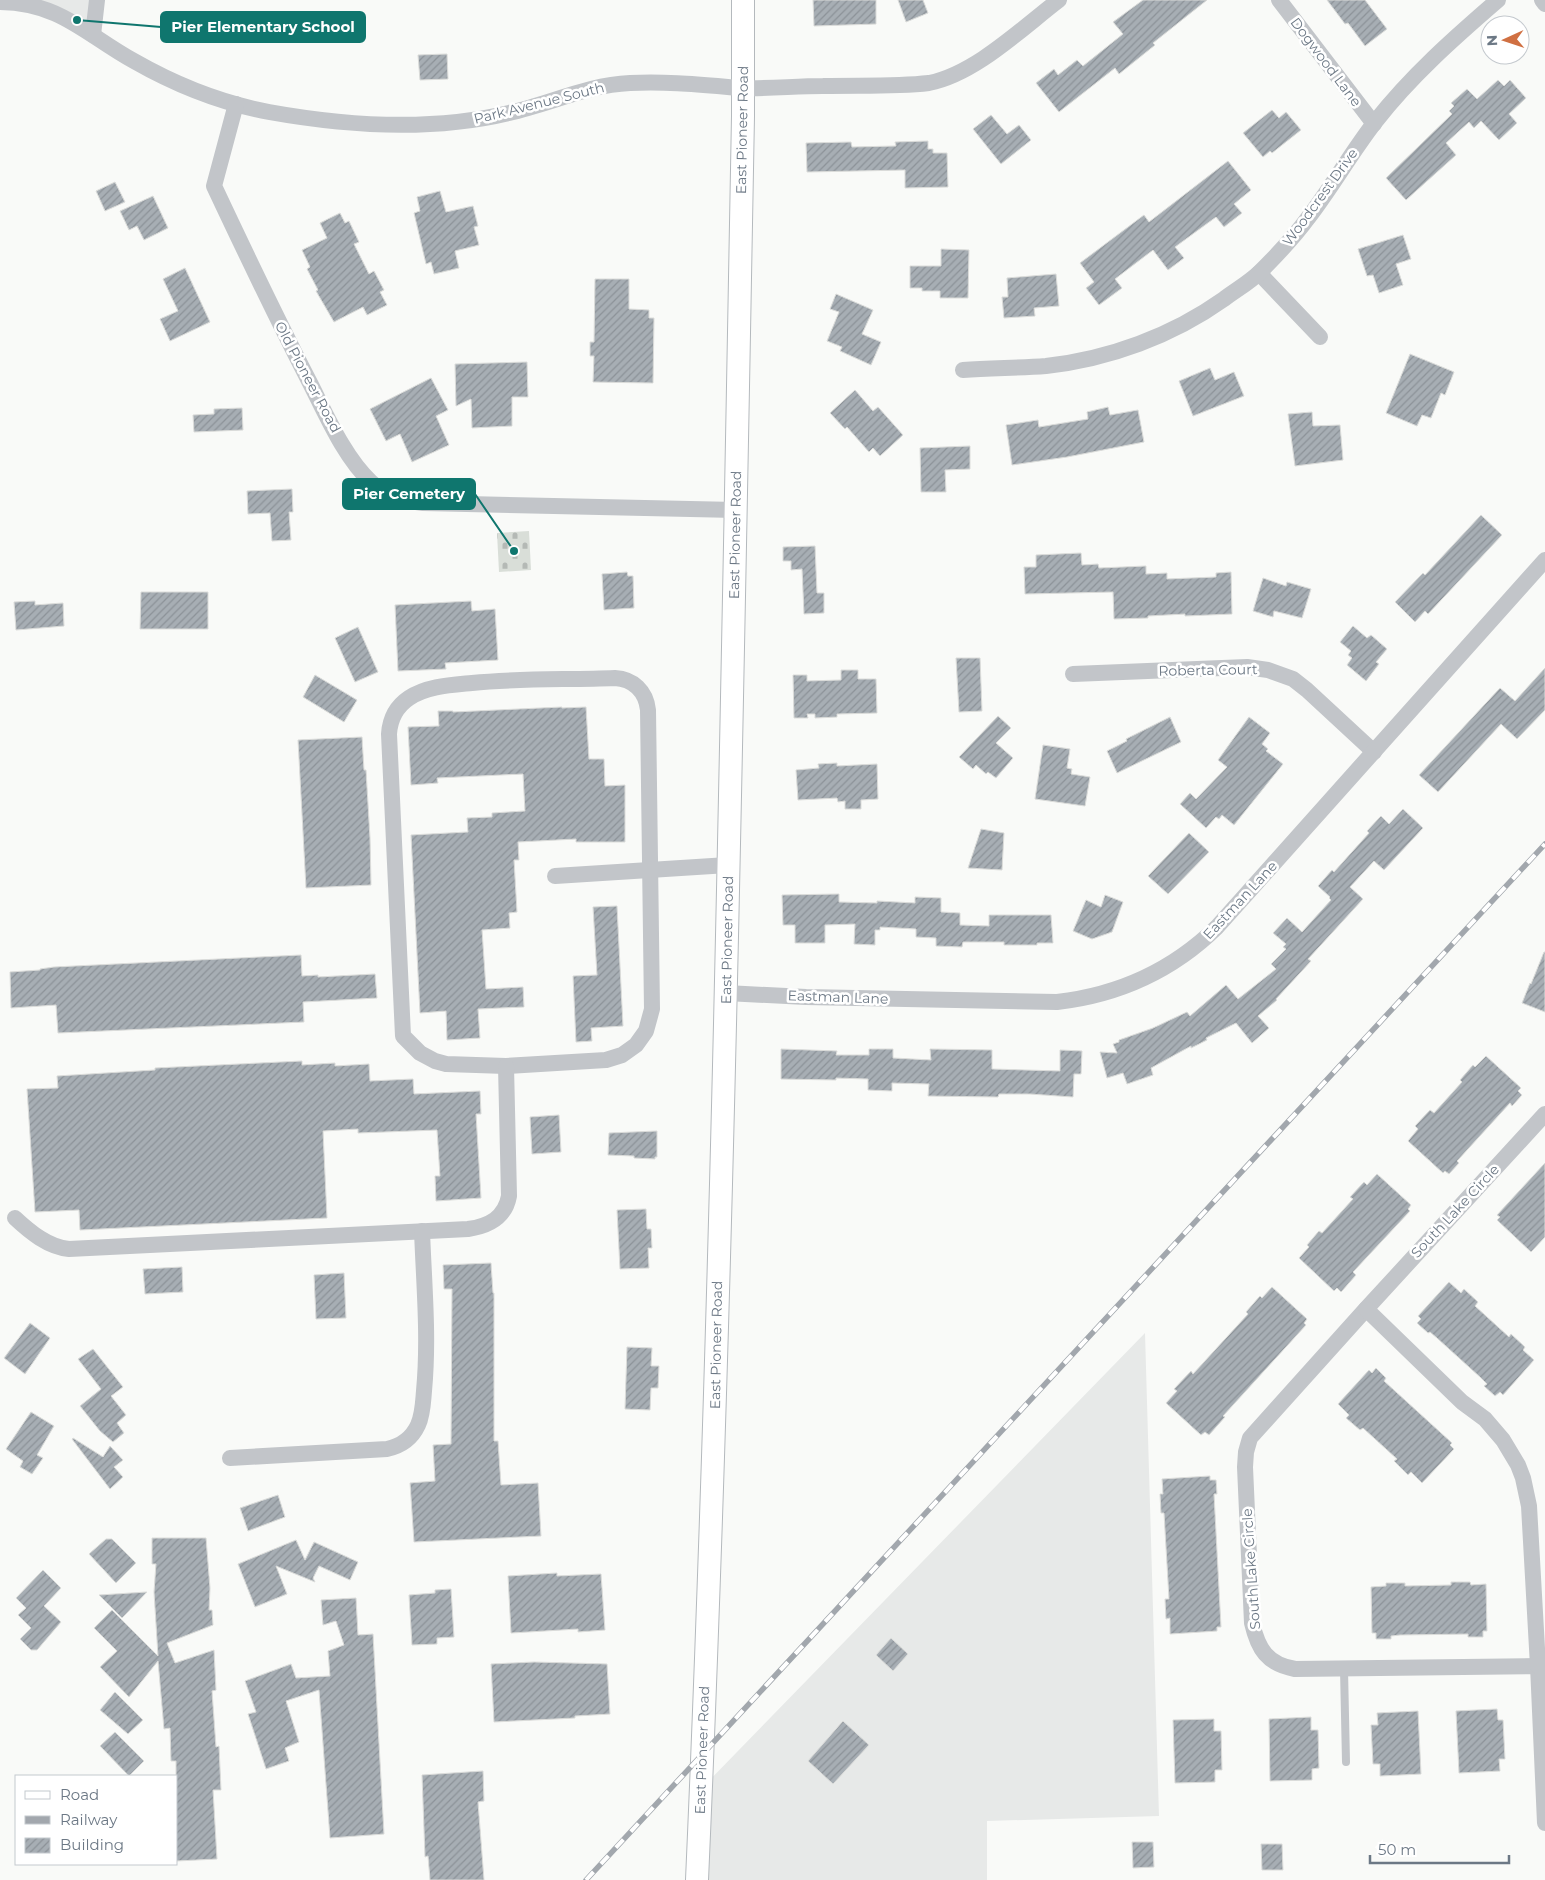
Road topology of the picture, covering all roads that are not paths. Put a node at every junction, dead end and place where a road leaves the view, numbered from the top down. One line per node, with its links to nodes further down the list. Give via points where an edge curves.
1 (97, 0): 9 (street)
2 (742, 0): 10 (main road, East Pioneer Road)
3 (1058, 0): 10 (street, Park Avenue South, via 974,64 935,82)
4 (1279, 0): 12 (street, Dogwood Lane)
5 (1498, 0): 12 (street, Woodcrest Drive, via 1438,53)
6 (1542, 0): 8 (street)
7 (0, 2): 9 (street, via 41,7 65,17)
8 (1545, 4)
9 (92, 35): 11 (street, via 166,78)
10 (744, 88): 11 (street, Park Avenue South, via 637,82 616,84 579,91 501,115 419,125 354,123); 16 (main road, East Pioneer Road)
11 (236, 104): 16 (street, Old Pioneer Road, via 214,186 322,407 358,468 374,485 394,497 423,503)
12 (1374, 124): 13 (street, Woodcrest Drive, via 1308,218)
13 (1259, 273): 14 (street); 15 (street, Woodcrest Drive, via 1185,323 1124,349 1059,364)
14 (1320, 336)
15 (963, 370)
16 (736, 510): 20 (main road, East Pioneer Road)
17 (1545, 560): 19 (street, Eastman Lane)
18 (1073, 674): 19 (street, Roberta Court, via 1247,667 1268,670 1300,684)
19 (1374, 752): 23 (street, Eastman Lane, via 1208,936 1176,960 1134,983 1087,998 1043,1002)
20 (728, 865): 21 (street); 23 (main road, East Pioneer Road)
21 (650, 870): 22 (street); 24 (street, via 652,1009 649,1026 640,1041 612,1059); 24 (street, via 648,710 644,694 631,682 615,678 499,680 444,686 417,694 399,707 389,734 403,1036 415,1050 435,1061 452,1065)
22 (555, 876)
23 (726, 993): 34 (main road, East Pioneer Road, via 714,1439)
24 (506, 1066): 27 (street, via 509,1196 506,1207 495,1220 480,1227)
25 (1545, 1114): 28 (street, South Lake Circle)
26 (15, 1218): 27 (street, via 33,1234 69,1249)
27 (422, 1231): 29 (street, via 426,1372 421,1415 411,1436 398,1446 386,1449)
28 (1366, 1308): 30 (street, via 1462,1402 1490,1424 1518,1465 1529,1506); 31 (street, South Lake Circle, via 1250,1438 1245,1467 1252,1623 1258,1646 1283,1667)
29 (230, 1458)
30 (1542, 1666): 31 (street, South Lake Circle); 33 (street)
31 (1344, 1669): 32 (lane)
32 (1346, 1762)
33 (1545, 1823)
34 (697, 1880)

